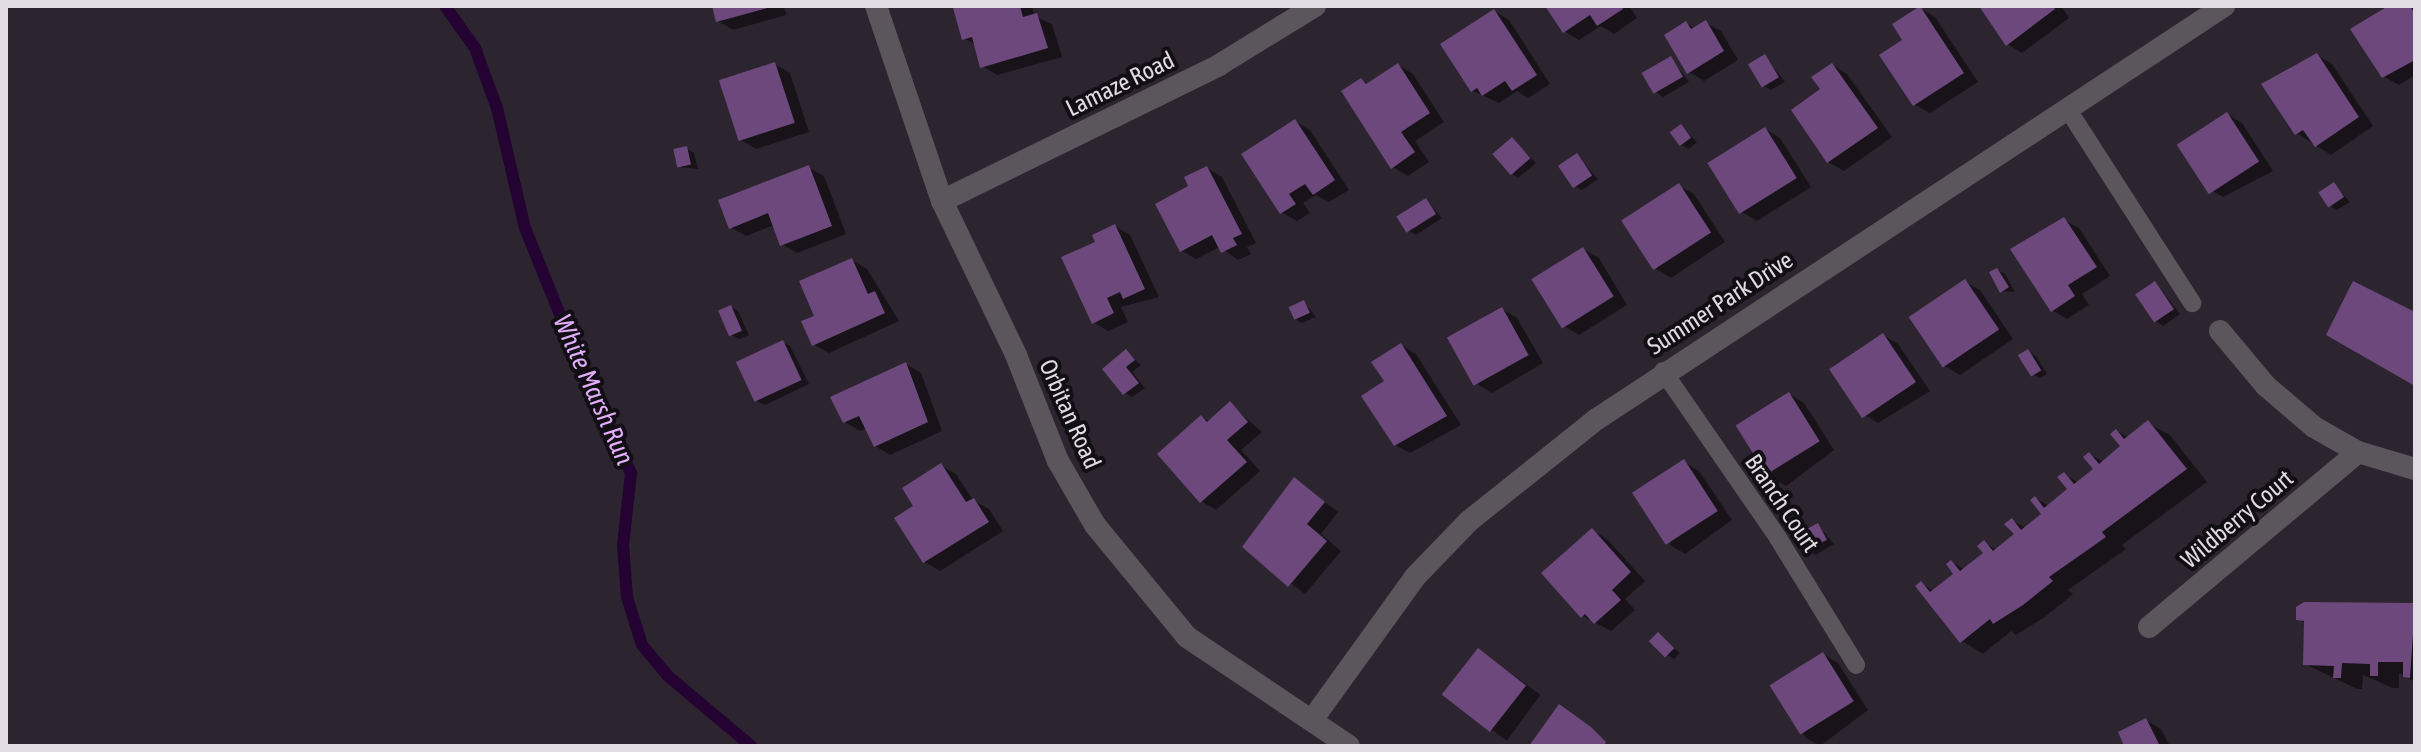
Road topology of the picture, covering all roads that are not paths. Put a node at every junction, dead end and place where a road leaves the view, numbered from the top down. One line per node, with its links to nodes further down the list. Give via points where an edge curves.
1 (876, 6): 5 (street, Orbitan Road)
2 (1315, 6): 5 (street, Lamaze Road, via 1219,65)
3 (2224, 6): 4 (street, Summer Park Drive)
4 (2067, 108): 6 (lane); 8 (street, Summer Park Drive)
5 (942, 201): 13 (street, Orbitan Road, via 1016,355 1058,461 1095,525 1187,637)
6 (2192, 303)
7 (2220, 331): 9 (street, via 2266,386 2314,427)
8 (1663, 371): 12 (lane, Branch Court, via 1778,538); 13 (street, Summer Park Drive, via 1469,521 1415,577)
9 (2358, 452): 10 (street); 11 (street, Wildberry Court)
10 (2415, 469)
11 (2149, 627)
12 (1856, 665)
13 (1312, 720): 14 (street, Orbitan Road)
14 (1349, 746)

